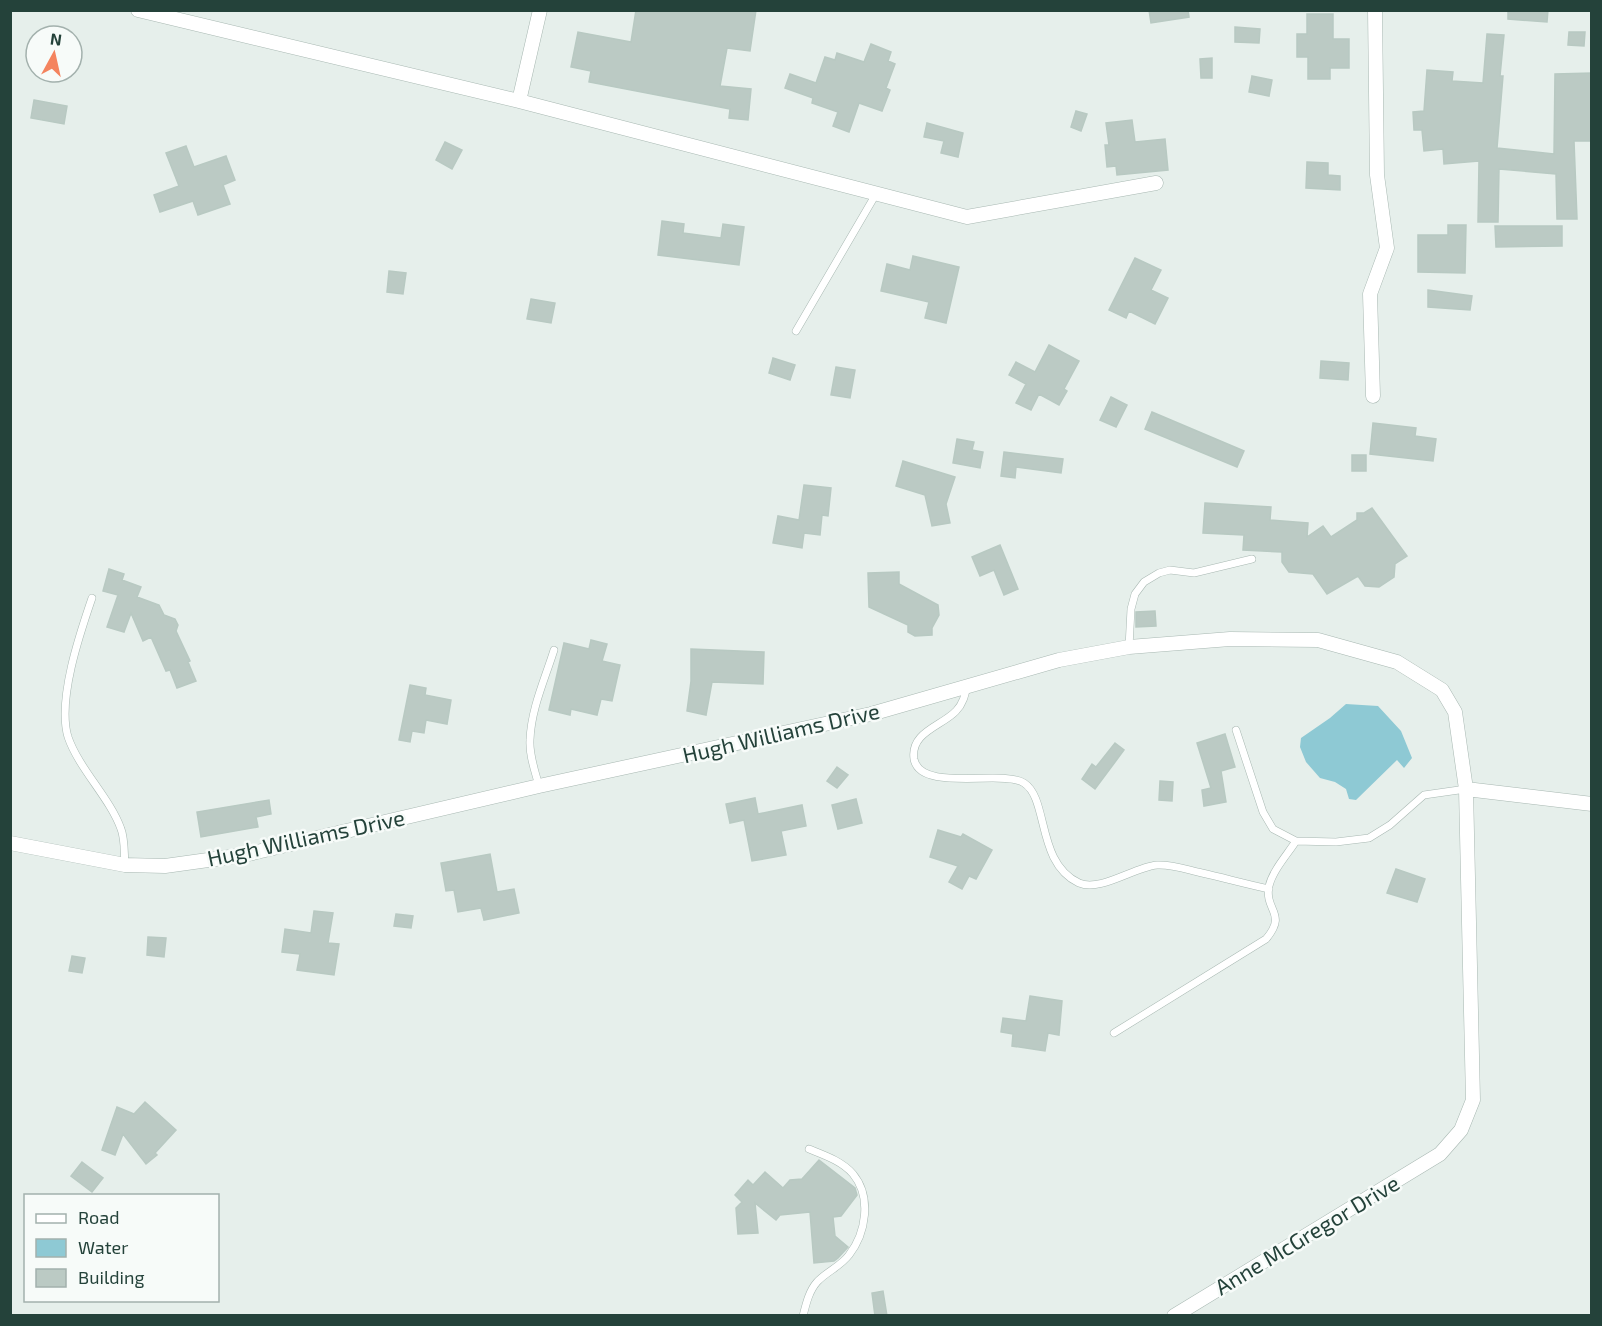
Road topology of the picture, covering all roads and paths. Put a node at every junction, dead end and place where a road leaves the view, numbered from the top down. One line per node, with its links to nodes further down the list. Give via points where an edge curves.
1 (138, 10): 4 (street)
2 (540, 10): 4 (street)
3 (1375, 10): 8 (street, via 1377,175 1387,248 1370,294)
4 (519, 101): 6 (street)
5 (1156, 183): 6 (street, via 967,217)
6 (876, 194): 7 (lane)
7 (796, 331)
8 (1373, 396)
9 (1252, 559): 11 (lane, via 1194,573 1170,570 1144,582 1131,609)
10 (92, 598): 20 (lane, via 73,656 65,713 68,736 79,759 122,830)
11 (1129, 647): 13 (street, Hugh Williams Drive, via 1059,660); 16 (street, Hugh Williams Drive, via 1230,639 1318,640 1397,662 1442,690 1455,712)
12 (554, 650): 15 (lane, via 536,705 530,740)
13 (967, 686): 15 (street, Hugh Williams Drive, via 871,714); 21 (lane, via 956,711 927,730 916,745 914,760 920,769 942,779 1011,778 1023,782 1032,790 1060,870 1091,886 1156,865 1174,866)
14 (1236, 730): 18 (lane, via 1263,812 1274,829)
15 (539, 786): 20 (street, Hugh Williams Drive, via 244,855 165,866)
16 (1466, 789): 17 (street); 18 (lane, via 1424,795 1369,838); 25 (street, Anne McGregor Drive, via 1473,1100 1461,1130 1440,1154)
17 (1592, 804)
18 (1296, 841): 21 (lane)
19 (10, 843): 20 (street, Hugh Williams Drive)
20 (125, 865)
21 (1269, 889): 22 (lane, via 1276,918 1275,928 1266,939)
22 (1114, 1033)
23 (809, 1149): 24 (lane, via 835,1159 853,1174 864,1196 864,1223 848,1257 818,1281)
24 (803, 1316)
25 (1174, 1316)

